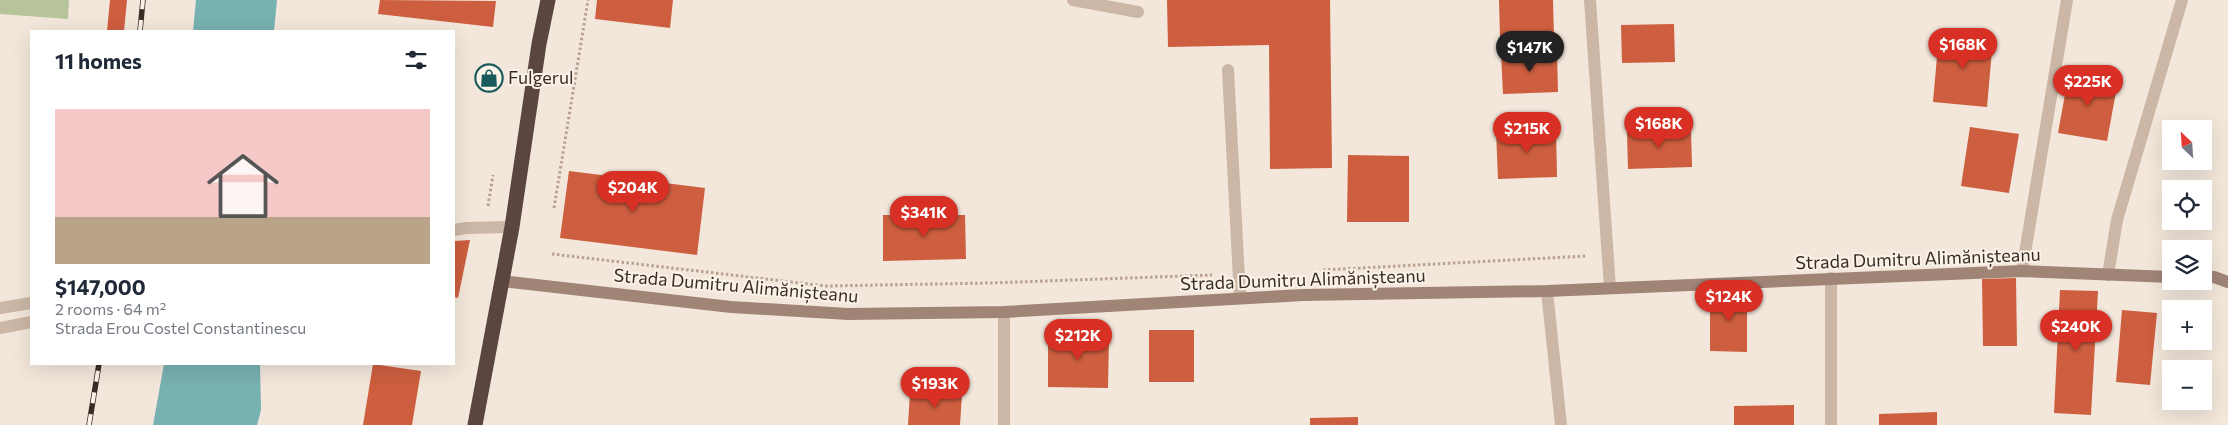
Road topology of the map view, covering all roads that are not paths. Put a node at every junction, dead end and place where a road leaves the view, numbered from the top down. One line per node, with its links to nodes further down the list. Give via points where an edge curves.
1 (548, 0): 8 (highway)
2 (1073, 0): 6 (street)
3 (1590, 0): 17 (street)
4 (2067, 0): 10 (street)
5 (2182, 0): 11 (street, via 2117,220)
6 (1138, 12)
7 (1228, 70): 19 (street)
8 (512, 227): 9 (street); 15 (highway)
9 (455, 230)
10 (2022, 271): 11 (street, Strada Dumitru Alimănișteanu); 14 (street, Strada Dumitru Alimănișteanu)
11 (2108, 275): 12 (street, Strada Dumitru Alimănișteanu)
12 (2162, 277)
13 (2212, 277): 16 (street)
14 (1831, 278): 17 (street, Strada Dumitru Alimănișteanu); 28 (street)
15 (501, 282): 22 (street, Strada Dumitru Alimănișteanu, via 731,307 848,314); 25 (highway)
16 (2228, 282)
17 (1610, 288): 18 (street, Strada Dumitru Alimănișteanu)
18 (1547, 291): 19 (street, Strada Dumitru Alimănișteanu); 27 (street)
19 (1240, 298): 22 (street, Strada Dumitru Alimănișteanu)
20 (30, 303): 21 (street)
21 (0, 308)
22 (1004, 312): 26 (street)
23 (30, 322): 24 (street)
24 (0, 328)
25 (476, 425)
26 (1004, 425)
27 (1561, 425)
28 (1831, 425)

